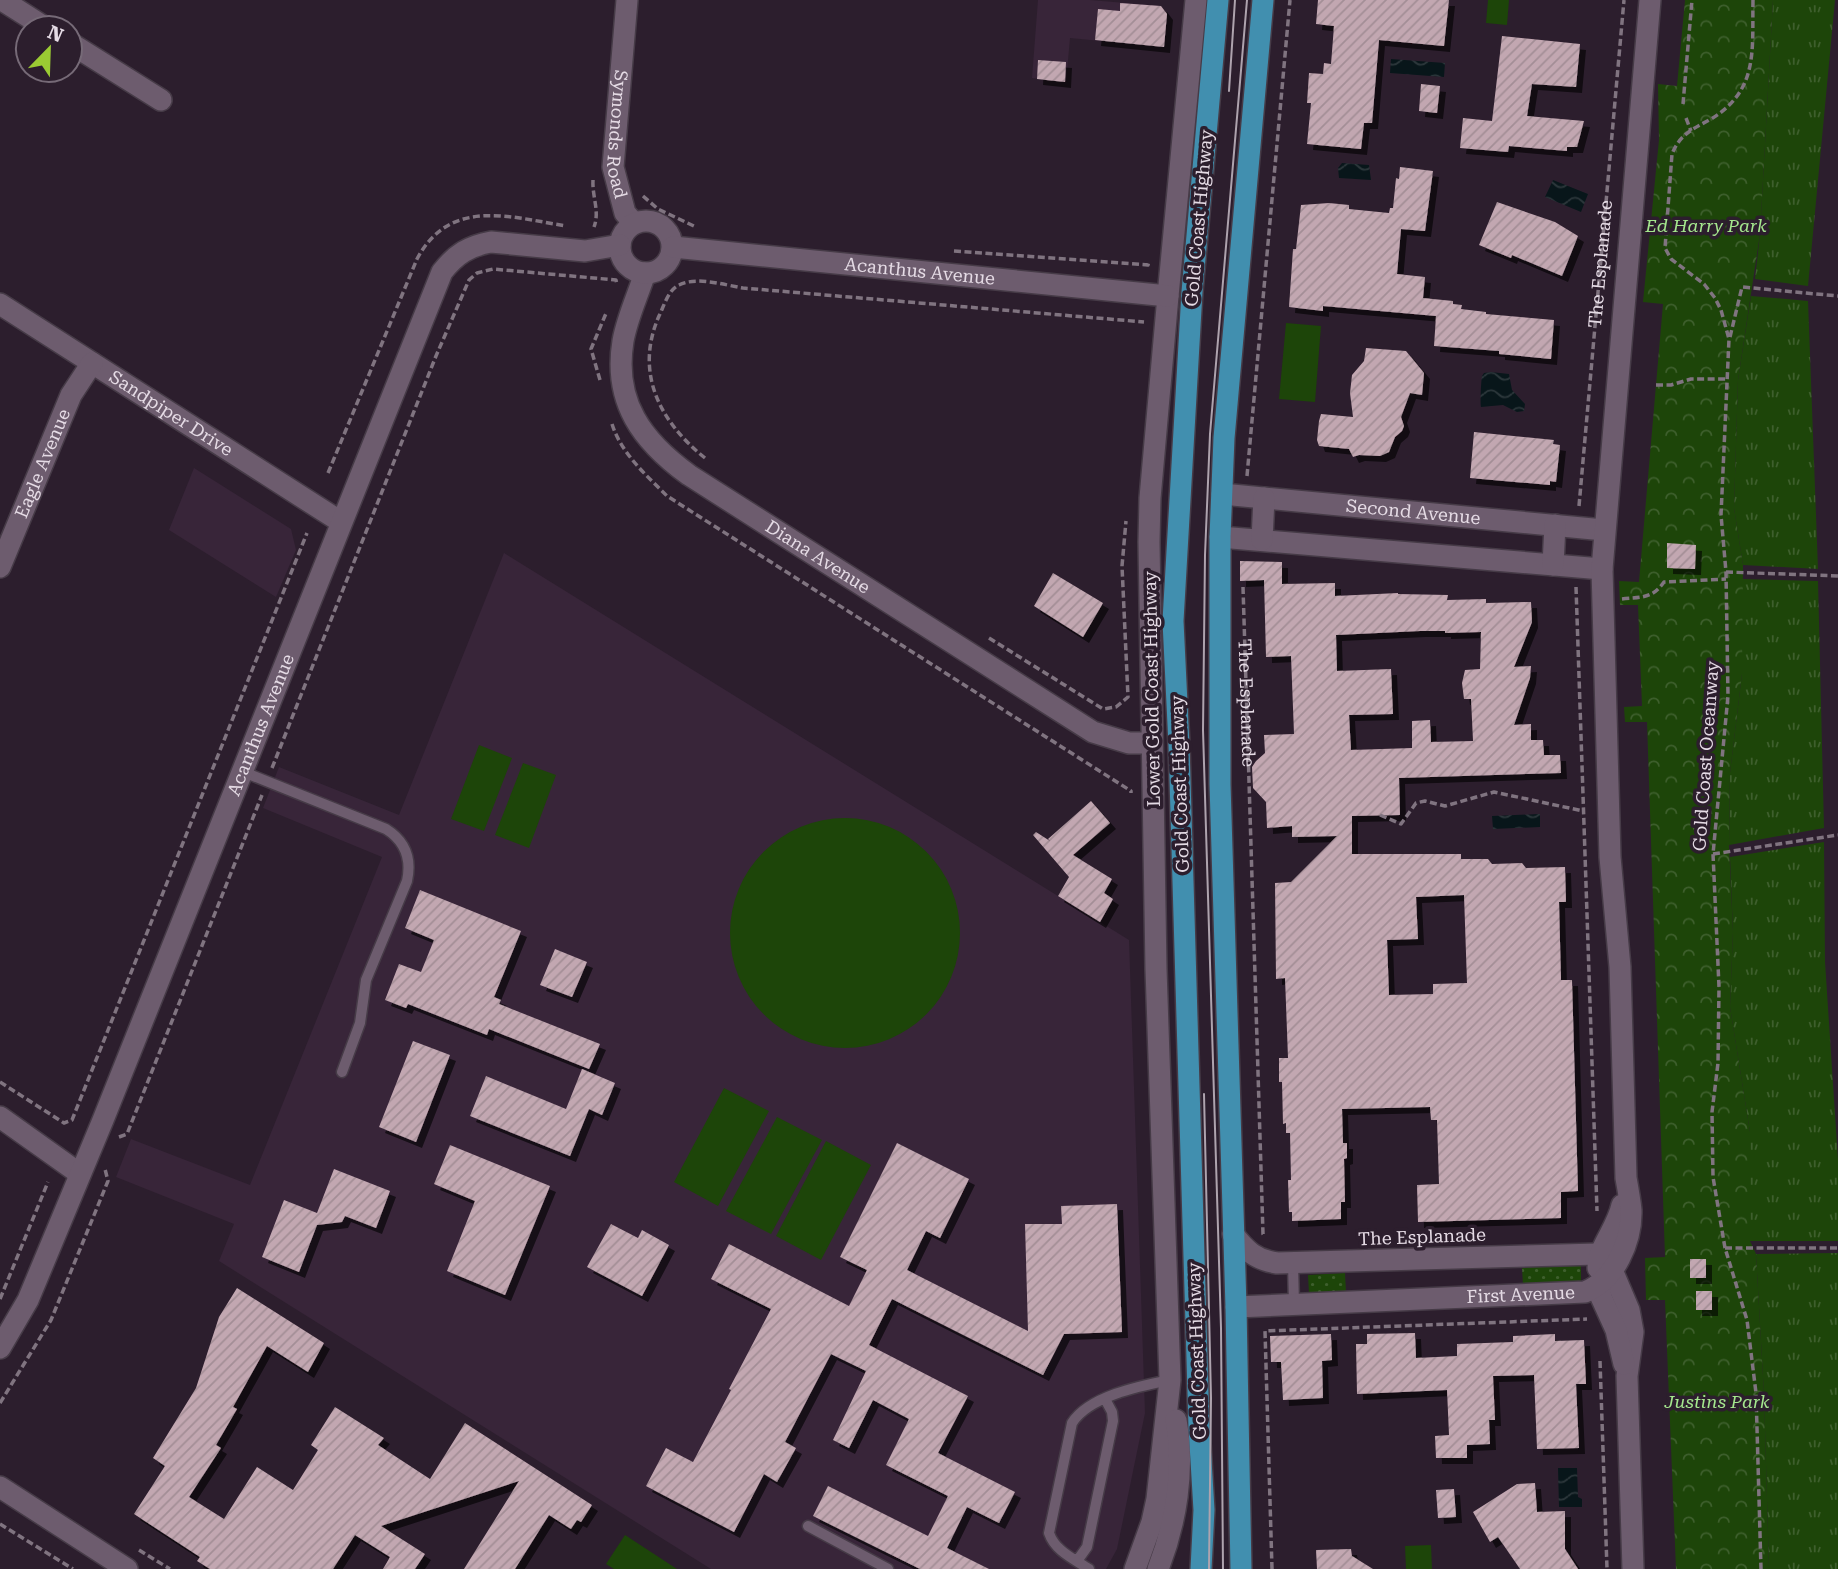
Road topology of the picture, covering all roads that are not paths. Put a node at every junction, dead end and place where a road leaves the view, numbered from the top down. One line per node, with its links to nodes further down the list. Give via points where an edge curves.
1 (2, 0): 7 (street)
2 (627, 0): 10 (street, Symonds Road, via 613,167 623,206)
3 (1196, 0): 14 (street, Lower Gold Coast Highway)
4 (1218, 0): 48 (highway, Gold Coast Highway, via 1192,292 1173,621 1204,1510)
5 (1263, 0): 17 (highway)
6 (1650, 0): 21 (street, The Esplanade)
7 (24, 14)
8 (84, 52): 9 (street)
9 (161, 100)
10 (634, 223): 11 (street); 12 (street, via 660,224)
11 (620, 245): 13 (street, via 624,262); 19 (street, Acanthus Avenue, via 585,251 491,242 456,255 435,287)
12 (673, 247): 13 (street, via 661,269); 14 (street, Acanthus Avenue)
13 (645, 273): 27 (street, Diana Avenue, via 624,338 623,385 635,420 665,458 1093,732 1129,743)
14 (1168, 296): 27 (street, Lower Gold Coast Highway, via 1150,498)
15 (0, 304): 16 (street, Sandpiper Drive)
16 (92, 363): 19 (street, Sandpiper Drive); 25 (street, Eagle Avenue, via 71,395)
17 (1222, 494): 18 (street, Second Avenue); 22 (highway)
18 (1264, 498): 20 (street, Second Avenue); 23 (street)
19 (341, 522): 28 (street, Acanthus Avenue)
20 (1555, 525): 21 (street, Second Avenue); 24 (street)
21 (1604, 530): 26 (street, The Esplanade)
22 (1220, 537): 23 (street); 32 (highway, via 1220,784)
23 (1262, 540): 24 (street)
24 (1553, 565): 26 (street)
25 (0, 567)
26 (1602, 569): 34 (street, The Esplanade, via 1626,1178)
27 (1151, 743): 38 (street, Lower Gold Coast Highway)
28 (242, 771): 29 (lane, via 386,829 396,835 408,858 407,881 366,980 360,1023); 31 (street, Acanthus Avenue)
29 (342, 1072)
30 (0, 1117): 31 (street)
31 (80, 1174): 37 (street, Acanthus Avenue, via 28,1300)
32 (1233, 1234): 33 (street, via 1260,1259); 36 (highway)
33 (1293, 1263): 34 (street); 35 (lane)
34 (1603, 1270): 35 (street, First Avenue, via 1585,1292); 50 (street, via 1601,1297 1616,1330 1627,1376)
35 (1294, 1305): 36 (street, First Avenue)
36 (1236, 1307): 49 (highway)
37 (0, 1348)
38 (1170, 1380): 39 (lane); 46 (street, Lower Gold Coast Highway, via 1157,1499); 47 (street, Lower Gold Coast Highway, via 1179,1474 1176,1507)
39 (1105, 1399): 42 (lane, via 1113,1421 1087,1547); 42 (lane, via 1072,1423 1049,1524 1056,1547)
40 (0, 1487): 43 (street)
41 (808, 1526): 44 (lane)
42 (1077, 1561): 45 (lane)
43 (127, 1569)
44 (888, 1569)
45 (1089, 1569)
46 (1135, 1569)
47 (1158, 1569)
48 (1201, 1569)
49 (1241, 1569)
50 (1633, 1569)

